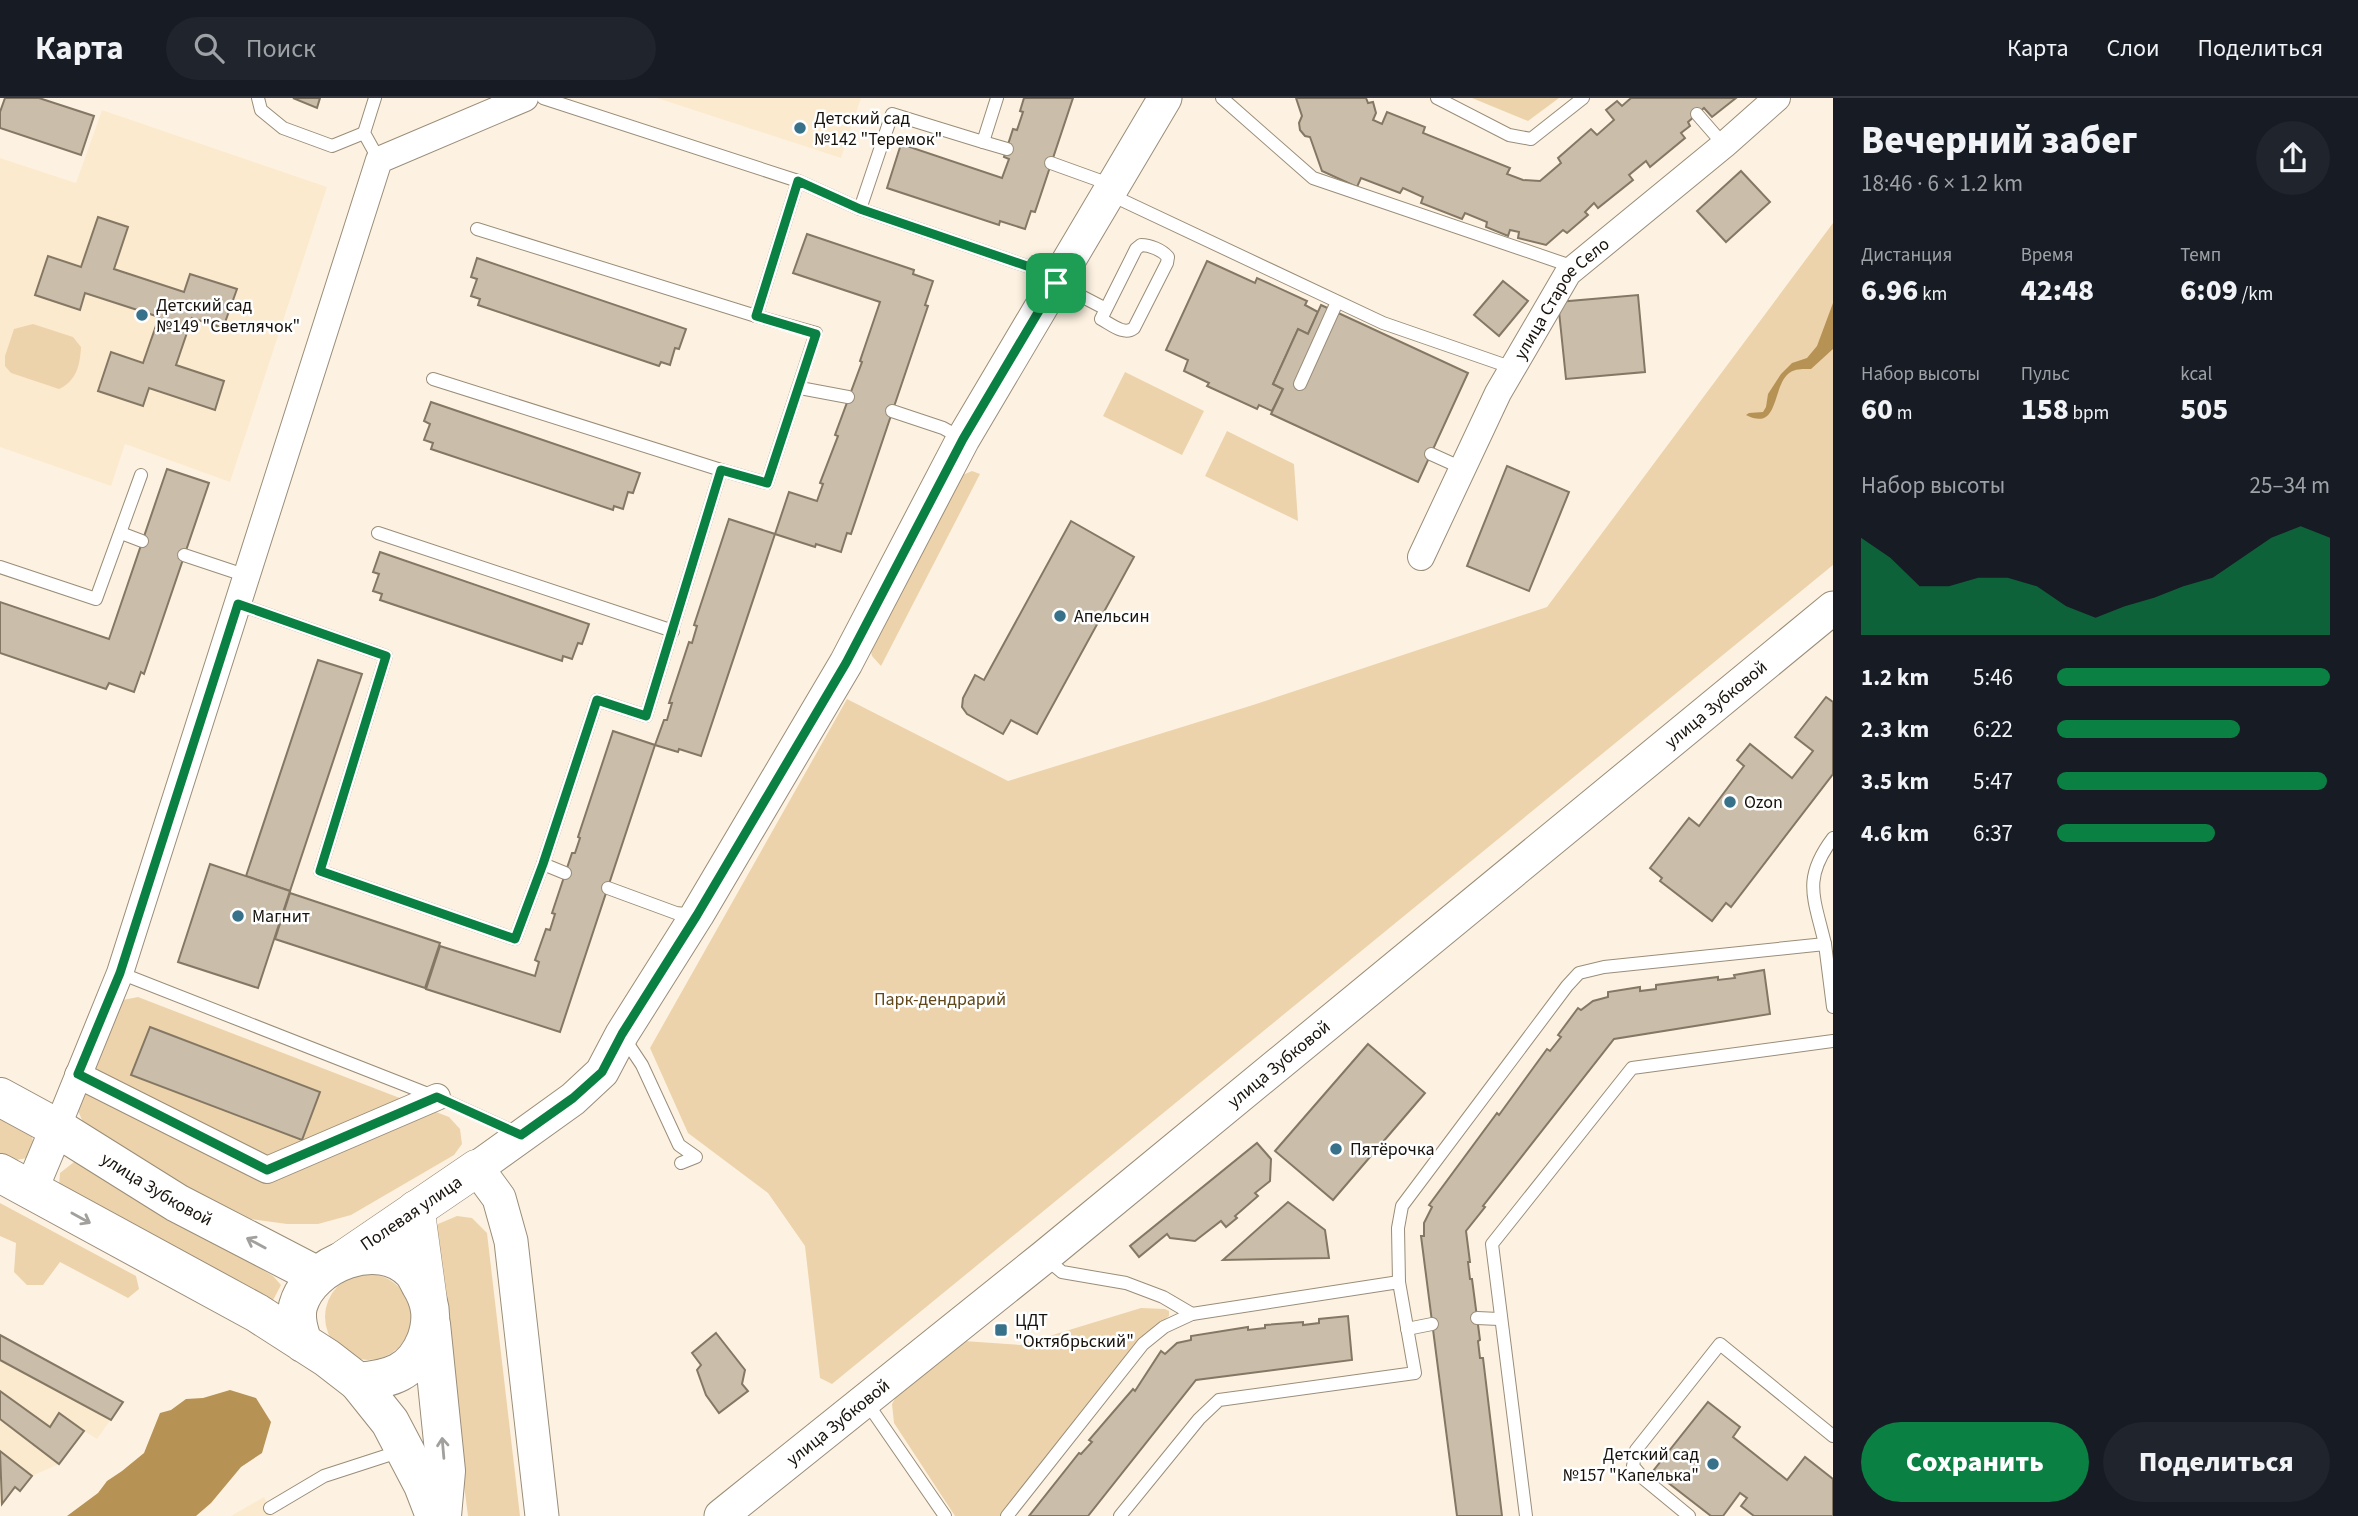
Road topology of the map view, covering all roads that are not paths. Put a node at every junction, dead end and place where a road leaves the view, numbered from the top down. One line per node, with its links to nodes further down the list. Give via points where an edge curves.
1 (258, 98): 12 (lane, via 261,110 283,128 332,146)
2 (375, 98): 12 (lane)
3 (525, 98): 16 (street)
4 (543, 98): 18 (lane)
5 (998, 98): 13 (lane)
6 (1165, 98): 19 (street)
7 (1222, 98): 22 (lane, via 1313,178)
8 (1437, 98): 9 (lane, via 1509,135 1531,139)
9 (1583, 98)
10 (1776, 98): 14 (street, улица Старое Село)
11 (1697, 114): 14 (lane)
12 (364, 133): 16 (lane)
13 (983, 142): 15 (lane); 20 (lane, via 892,114)
14 (1724, 145): 22 (street, улица Старое Село)
15 (1007, 149)
16 (379, 160): 44 (street)
17 (1051, 163): 19 (lane)
18 (798, 181): 20 (lane); 26 (lane)
19 (1110, 189): 23 (street); 24 (lane)
20 (860, 209): 23 (lane)
21 (478, 229): 26 (lane)
22 (1575, 267): 27 (street, улица Старое Село)
23 (1057, 280): 25 (lane); 33 (street)
24 (1338, 302): 27 (lane, via 1382,323); 29 (lane)
25 (1106, 309): 25 (lane, via 1141,244 1165,253 1167,263 1135,328 1125,331 1101,319)
26 (756, 316): 30 (lane, via 816,334)
27 (1513, 368): 35 (street, улица Старое Село)
28 (433, 379): 36 (lane)
29 (1300, 384)
30 (800, 388): 31 (lane); 36 (lane, via 767,483)
31 (848, 397)
32 (892, 411): 33 (lane)
33 (963, 439): 52 (street, via 846,663)
34 (1431, 454): 35 (lane)
35 (1462, 468): 42 (street, улица Старое Село)
36 (721, 470): 47 (lane)
37 (141, 475): 38 (lane)
38 (121, 533): 40 (lane); 43 (lane, via 96,599)
39 (379, 533): 47 (lane)
40 (142, 541)
41 (184, 555): 44 (lane)
42 (1421, 557)
43 (0, 567)
44 (247, 576): 45 (street)
45 (238, 604): 49 (lane, via 386,656 320,871 515,939); 54 (street)
46 (1833, 608): 67 (street, улица Зубковой)
47 (673, 631): 49 (lane, via 646,716 597,700)
48 (1833, 838): 53 (lane, via 1819,856 1812,877)
49 (543, 864): 50 (lane)
50 (565, 873)
51 (608, 888): 52 (lane, via 676,913)
52 (697, 915): 56 (street)
53 (1825, 944): 55 (lane); 69 (lane, via 1579,973 1402,1206)
54 (120, 973): 58 (street); 60 (lane)
55 (1833, 1007)
56 (622, 1034): 62 (street, via 602,1072); 63 (lane, via 642,1065 679,1145 696,1157)
57 (1833, 1041): 73 (lane, via 1632,1068 1492,1244)
58 (78, 1074): 60 (street, via 267,1170); 61 (street)
59 (0, 1097): 61 (main road, улица Зубковой)
60 (437, 1097): 62 (lane)
61 (57, 1128): 65 (street); 68 (main road, улица Зубковой, one-way to 61, via 177,1203)
62 (521, 1135): 64 (street)
63 (681, 1163)
64 (477, 1168): 66 (main road, Полевая улица); 84 (street, via 499,1198 511,1241)
65 (15, 1182): 76 (main road, one-way to 76, via 257,1313)
66 (416, 1209): 68 (main road, Полевая улица); 70 (main road)
67 (1044, 1256): 71 (lane, via 1062,1272 1126,1283); 78 (street, улица Зубковой)
68 (331, 1267): 70 (main road, via 381,1256 401,1262 412,1271); 76 (main road, via 298,1306 297,1325)
69 (1399, 1282): 71 (lane); 75 (lane)
70 (430, 1311): 77 (main road, via 421,1352 399,1375); 83 (main road, one-way to 70, via 446,1471)
71 (1192, 1314): 87 (lane, via 1143,1345)
72 (1477, 1318): 73 (lane)
73 (1499, 1319): 89 (lane)
74 (1432, 1324): 75 (lane)
75 (1407, 1329): 88 (lane, via 1415,1373 1219,1400)
76 (303, 1343): 77 (main road)
77 (358, 1382): 80 (main road, via 390,1422)
78 (865, 1400): 85 (street, улица Зубковой); 86 (lane)
79 (1833, 1436): 90 (lane, via 1720,1344 1636,1450 1633,1466)
80 (405, 1450): 81 (lane, via 324,1476); 82 (main road)
81 (270, 1508)
82 (435, 1516)
83 (442, 1516)
84 (542, 1516)
85 (721, 1516)
86 (945, 1516)
87 (1007, 1516)
88 (1119, 1516)
89 (1526, 1516)
90 (1689, 1516)

